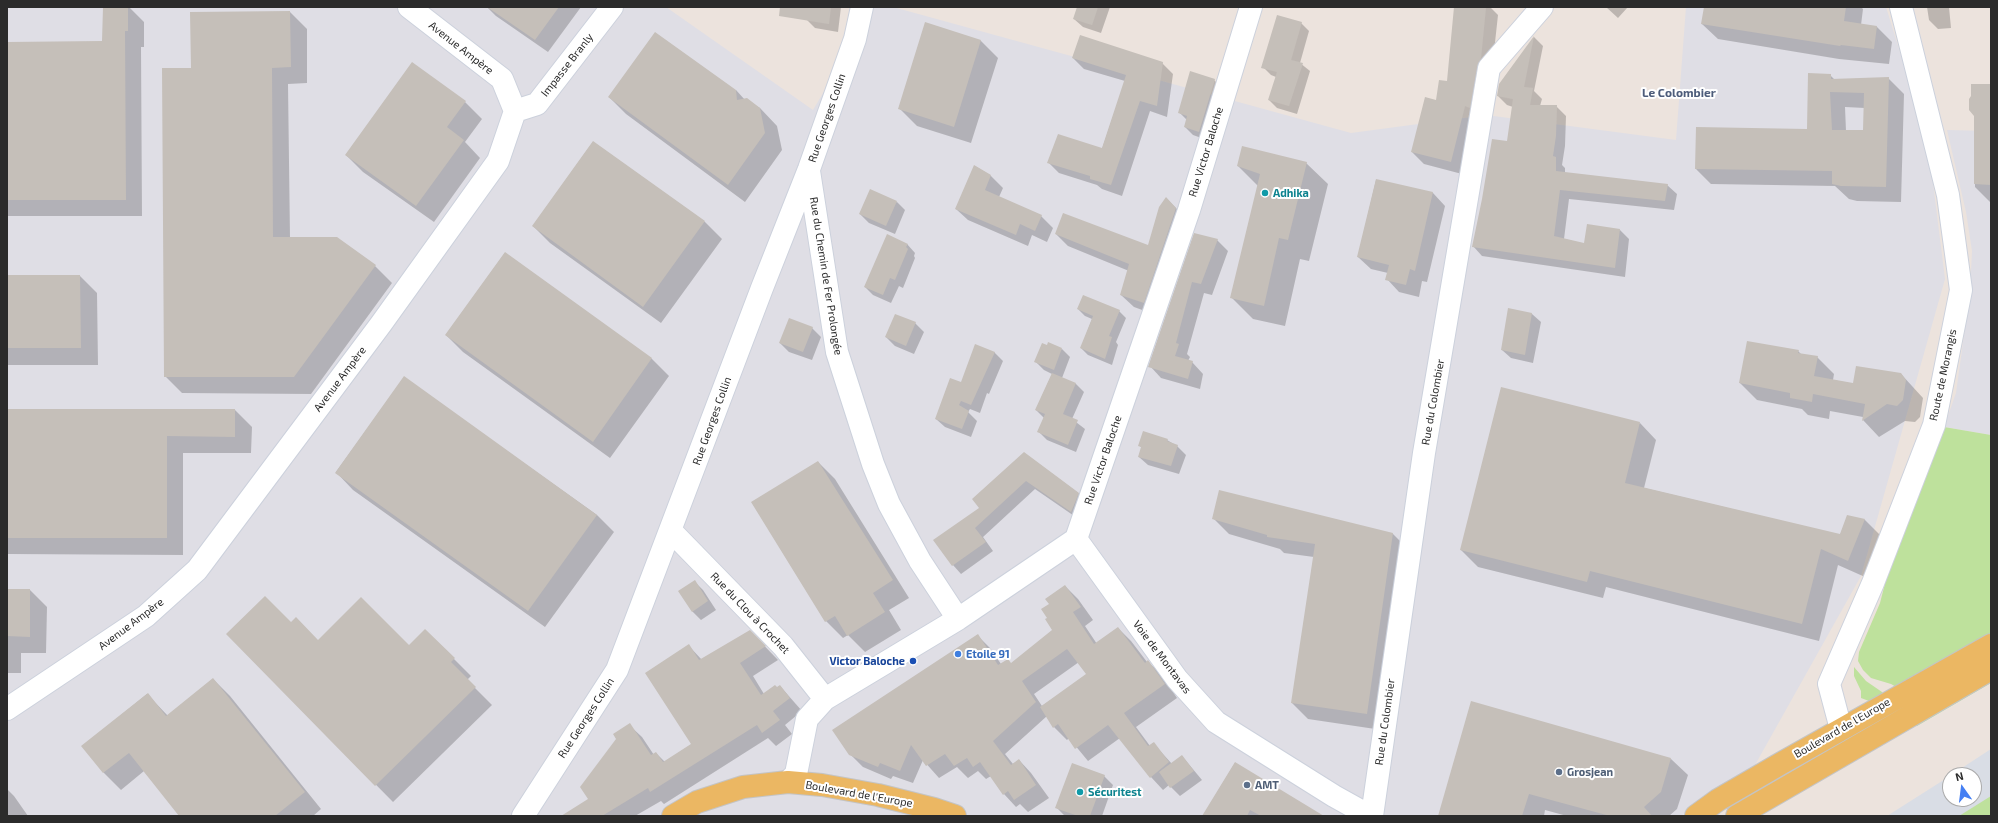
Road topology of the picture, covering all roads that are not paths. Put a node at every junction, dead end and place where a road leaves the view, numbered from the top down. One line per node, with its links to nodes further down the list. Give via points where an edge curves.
1 (409, 7): 7 (street, Avenue Ampère, via 502,79)
2 (612, 7): 7 (street, Impasse Branly, via 537,104)
3 (862, 7): 8 (street, Rue Georges Collin, via 855,39)
4 (1251, 7): 10 (street, Rue Victor Baloche, via 1189,210)
5 (1542, 7): 22 (street, Rue du Colombier, via 1489,68 1424,453)
6 (1901, 7): 17 (street, Route de Morangis, via 1948,195 1961,290 1934,424 1872,583 1829,684)
7 (515, 111): 15 (street, Avenue Ampère, via 498,161 381,324 197,570 146,616)
8 (809, 170): 9 (street, Rue Georges Collin); 11 (street, Rue du Chemin de Fer Prolongée, via 837,352 873,464 892,511)
9 (671, 531): 14 (street, Rue du Clou à Crochet, via 783,646); 19 (street, Rue Georges Collin, via 617,670)
10 (1076, 539): 11 (street); 22 (street, Voie de Montavas, via 1176,679 1216,722 1334,796)
11 (958, 619): 14 (street)
12 (1991, 645): 17 (main road, Boulevard de l'Europe)
13 (1991, 669): 16 (main road, Boulevard de l'Europe)
14 (825, 700): 18 (street, via 807,720 796,774)
15 (7, 709)
16 (1883, 731): 17 (main road); 25 (main road, Boulevard de l'Europe)
17 (1843, 736): 23 (main road, Boulevard de l'Europe, via 1725,796); 24 (main road)
18 (788, 782): 20 (main road, Boulevard de l'Europe, via 743,787 697,802); 21 (main road, Boulevard de l'Europe, via 878,795)
19 (523, 816)
20 (673, 816)
21 (955, 816)
22 (1371, 816)
23 (1696, 816)
24 (1729, 816)
25 (1737, 816)

